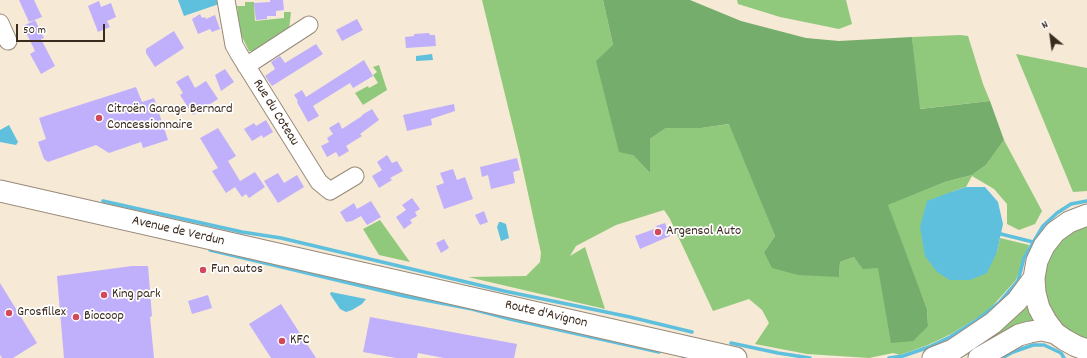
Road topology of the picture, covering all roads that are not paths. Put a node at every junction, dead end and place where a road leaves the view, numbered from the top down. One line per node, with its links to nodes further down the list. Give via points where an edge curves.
1 (226, 0): 5 (street, Rue du Coteau, via 234,45)
2 (0, 23): 4 (street)
3 (309, 25): 5 (street)
4 (8, 41)
5 (246, 66): 6 (street, Rue du Coteau, via 319,182 330,191)
6 (355, 176)
7 (0, 191): 9 (main road, Avenue de Verdun)
8 (1087, 215): 10 (main road, via 1069,222 1055,232 1037,261)
9 (356, 272): 13 (main road, Route d'Avignon)
10 (1034, 278): 11 (main road, via 1039,308); 14 (main road, via 1017,301 993,323 952,350)
11 (1055, 333): 12 (main road); 15 (main road, via 1042,330 1030,332)
12 (1080, 351)
13 (736, 358)
14 (933, 358)
15 (979, 358)

